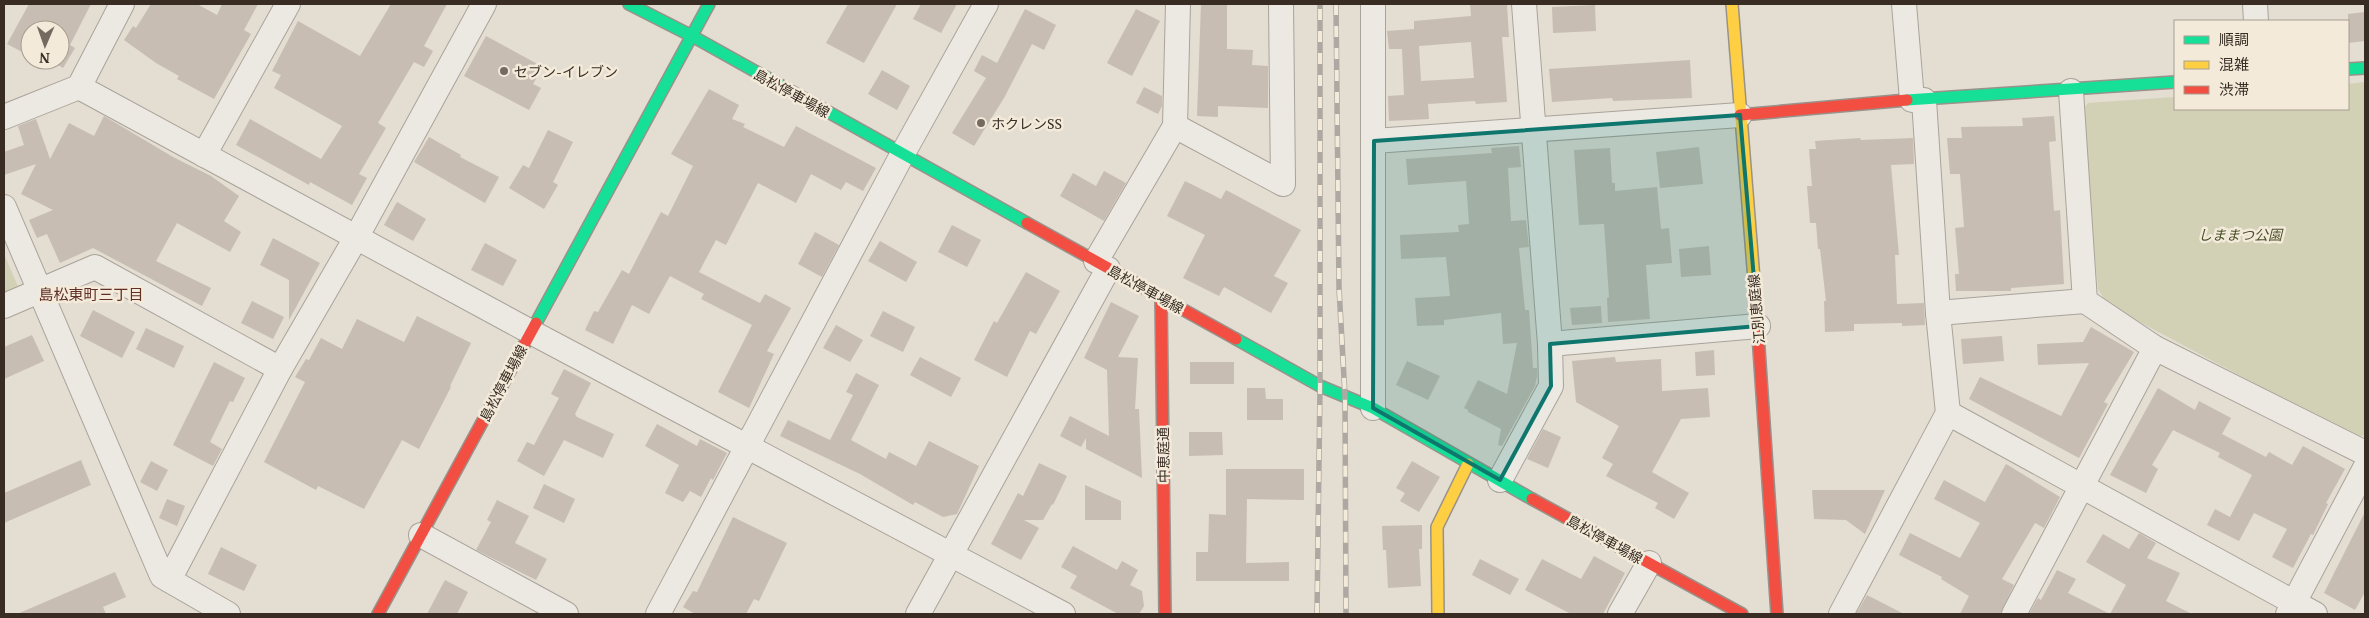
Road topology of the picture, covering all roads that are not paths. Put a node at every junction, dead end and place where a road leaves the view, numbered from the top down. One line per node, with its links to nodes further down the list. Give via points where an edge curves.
1 (122, 4): 19 (street)
2 (288, 4): 27 (street)
3 (484, 4): 30 (street)
4 (629, 4): 15 (main road)
5 (710, 4): 15 (main road)
6 (986, 4): 28 (street)
7 (1178, 4): 24 (street)
8 (1281, 4): 24 (street, via 1283,184)
9 (1373, 4): 26 (street)
10 (1524, 4): 25 (street)
11 (1732, 4): 22 (main road, 江別恵庭線)
12 (1904, 4): 21 (street)
13 (2255, 4): 14 (street)
14 (2256, 20)
15 (692, 36): 28 (main road, 島松停車場線); 38 (main road, 島松停車場線)
16 (2365, 68): 17 (main road)
17 (2349, 69)
18 (2174, 82): 20 (main road)
19 (79, 87): 23 (street); 27 (street)
20 (2070, 91): 21 (main road); 34 (street)
21 (1918, 100): 22 (main road); 36 (street)
22 (1740, 116): 25 (street); 37 (main road, 江別恵庭線)
23 (4, 117)
24 (1175, 126): 31 (street)
25 (1534, 130): 26 (street); 39 (street)
26 (1374, 141): 42 (street)
27 (204, 155): 30 (street)
28 (902, 155): 31 (main road, 島松停車場線); 44 (street)
29 (4, 208): 32 (street)
30 (357, 236): 38 (street); 41 (street)
31 (1102, 265): 33 (main road, 島松停車場線); 51 (street)
32 (40, 290): 35 (street); 41 (street, via 95,267); 53 (street, via 162,576)
33 (1161, 297): 42 (main road, 島松停車場線, via 1320,386); 61 (main road, 中恵庭通)
34 (2085, 301): 36 (street); 40 (street)
35 (4, 306)
36 (1938, 313): 43 (street)
37 (1758, 326): 39 (street); 65 (main road, 江別恵庭線)
38 (531, 332): 44 (street); 50 (main road, 島松停車場線)
39 (1550, 344): 48 (street, via 1551,386)
40 (2155, 348): 45 (street); 49 (street)
41 (280, 368): 53 (street)
42 (1373, 408): 46 (main road, 島松停車場線)
43 (1948, 413): 49 (street); 66 (street)
44 (748, 446): 51 (street); 58 (street)
45 (2365, 453)
46 (1468, 464): 48 (main road, 島松停車場線); 62 (main road, via 1436,527)
47 (2365, 468): 54 (street)
48 (1500, 480): 52 (main road, 島松停車場線)
49 (2082, 486): 54 (street); 67 (street)
50 (421, 535): 56 (main road, 島松停車場線); 57 (street)
51 (951, 554): 59 (street); 60 (street)
52 (1649, 564): 63 (street); 64 (main road, 島松停車場線)
53 (169, 580): 55 (street)
54 (2291, 609): 68 (street)
55 (214, 611)
56 (378, 614)
57 (566, 614)
58 (658, 614)
59 (918, 614)
60 (1063, 614)
61 (1165, 614)
62 (1438, 614)
63 (1620, 614)
64 (1742, 614)
65 (1777, 614)
66 (1840, 614)
67 (2014, 614)
68 (2315, 614)

